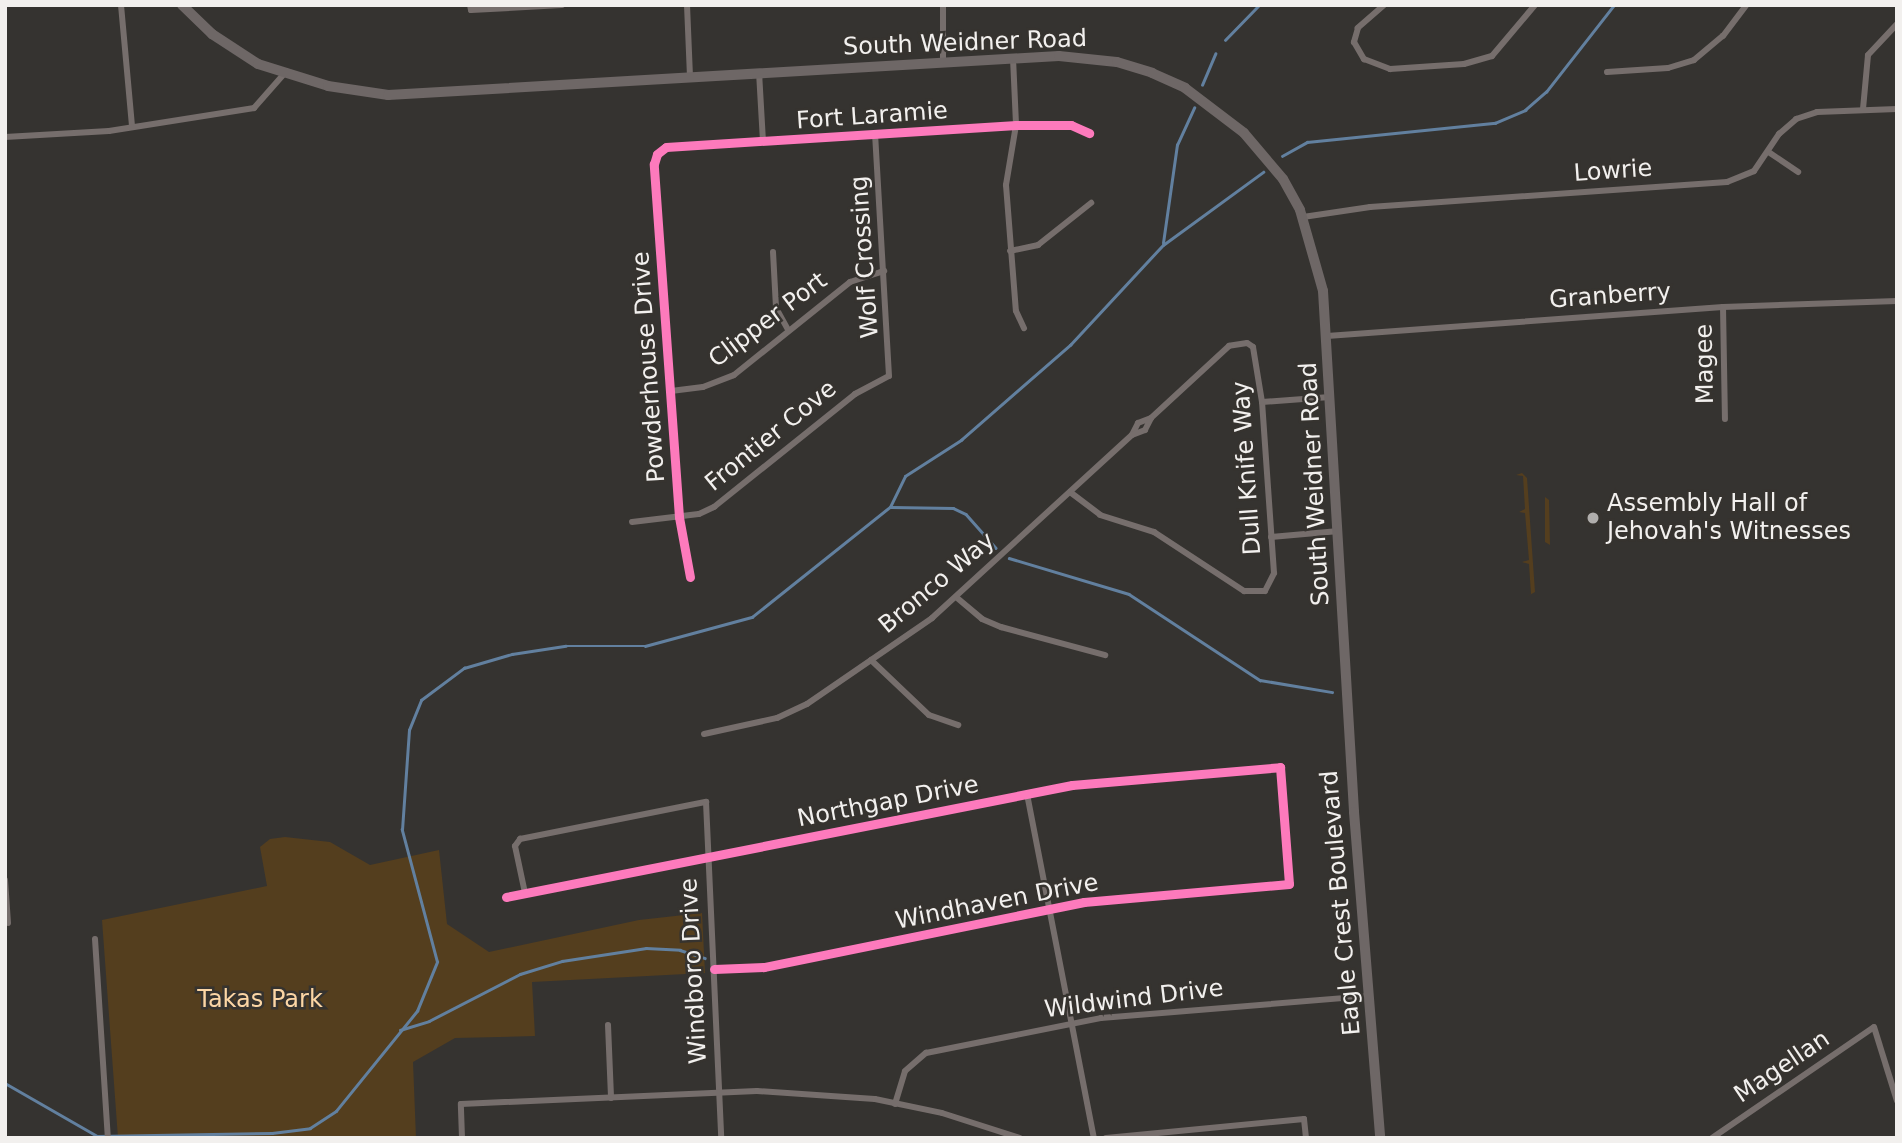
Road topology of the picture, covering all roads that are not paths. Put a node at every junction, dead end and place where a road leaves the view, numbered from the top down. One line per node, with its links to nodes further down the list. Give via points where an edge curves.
1 (121, 5): 20 (street)
2 (182, 5): 15 (main road, South Weidner Road, via 234,50)
3 (562, 5): 9 (street)
4 (687, 5): 16 (street)
5 (943, 5): 12 (street)
6 (1384, 5): 7 (street, via 1354,34 1356,50 1379,68 1475,62 1500,50)
7 (1535, 5)
8 (1746, 5): 14 (street, via 1723,36 1694,60 1668,68)
9 (470, 8)
10 (1897, 24): 17 (street, via 1868,55)
11 (1013, 58): 12 (main road, South Weidner Road); 19 (street); 29 (main road, South Weidner Road, via 1091,58 1152,73 1185,88 1222,113 1266,155)
12 (943, 62): 13 (main road, South Weidner Road)
13 (759, 72): 16 (main road, South Weidner Road); 24 (street)
14 (1607, 72)
15 (282, 75): 16 (main road, South Weidner Road, via 388,95); 20 (street, via 254,108)
16 (690, 76)
17 (1863, 108): 18 (street, Lowrie); 25 (street, Lowrie, via 1817,111 1796,120 1779,134)
18 (1897, 109)
19 (1016, 125): 21 (street, Fort Laramie, via 1071,125); 22 (street, Fort Laramie); 30 (street, via 1006,185)
20 (132, 127): 23 (street)
21 (1089, 133)
22 (875, 135): 24 (street, Fort Laramie); 32 (street, Wolf Crossing)
23 (5, 137)
24 (762, 142): 26 (street, Fort Laramie, via 666,148)
25 (1770, 153): 27 (street); 29 (street, Lowrie, via 1754,171 1727,182 1370,207)
26 (657, 154): 40 (street, Powderhouse Drive, via 654,164)
27 (1798, 172)
28 (1091, 203): 30 (street, via 1038,245)
29 (1303, 217): 37 (main road, South Weidner Road, via 1323,291)
30 (1010, 251): 35 (street, via 1016,311)
31 (773, 252): 36 (street, via 776,307)
32 (884, 271): 36 (street, Clipper Port, via 850,282); 39 (street, Wolf Crossing)
33 (1897, 301): 34 (street, Granberry)
34 (1723, 307): 37 (street, Granberry); 43 (street, Magee)
35 (1024, 328)
36 (788, 330): 40 (street, Clipper Port, via 719,383)
37 (1327, 336): 41 (main road, South Weidner Road)
38 (1247, 343): 42 (street, Dull Knife Way, via 1257,356); 44 (street, Bronco Way, via 1228,346 1151,418 1138,423 1132,435)
39 (889, 376): 45 (street, Frontier Cove, via 855,394 714,507)
40 (671, 391): 45 (street, Powderhouse Drive)
41 (1332, 397): 42 (street); 47 (main road, South Weidner Road)
42 (1262, 402): 48 (street, Dull Knife Way)
43 (1726, 419)
44 (1070, 492): 48 (street, Dull Knife Way, via 1100,515 1154,532 1244,591 1265,591 1275,573); 50 (street, Bronco Way)
45 (679, 517): 46 (street, Frontier Cove); 49 (street, Powderhouse Drive)
46 (632, 522)
47 (1339, 531): 48 (street); 53 (main road, South Weidner Road)
48 (1271, 537)
49 (690, 577)
50 (956, 597): 51 (street, via 982,619 1001,627); 52 (street, Bronco Way)
51 (1105, 655)
52 (871, 660): 54 (street, via 929,715); 55 (street, Bronco Way, via 793,711)
53 (1345, 665): 66 (main road, Eagle Crest Boulevard)
54 (958, 725)
55 (704, 734)
56 (1027, 794): 57 (street, Northgap Drive); 59 (street, Northgap Drive, via 1112,780 1280,767); 62 (street)
57 (708, 856): 60 (street, Northgap Drive); 60 (street, Windboro Drive, via 706,802 520,839 515,846); 65 (street, Windboro Drive)
58 (5, 880): 63 (street)
59 (1289, 884): 62 (street, Windhaven Drive, via 1118,898)
60 (526, 893): 61 (street, Northgap Drive)
61 (506, 897)
62 (1048, 909): 65 (street, Windhaven Drive, via 764,967); 67 (street)
63 (8, 923)
64 (95, 939): 73 (street)
65 (714, 969): 69 (street, Windboro Drive)
66 (1370, 996): 67 (street, Wildwind Drive); 80 (main road, Eagle Crest Boulevard)
67 (1071, 1023): 72 (street, Wildwind Drive, via 926,1053 905,1071); 77 (street)
68 (608, 1025): 70 (street)
69 (719, 1092): 70 (street); 72 (street, via 827,1092); 75 (street, Windboro Drive)
70 (611, 1098): 74 (street, via 461,1104)
71 (1897, 1101): 81 (street, Magellan, via 1874,1027)
72 (895, 1104): 76 (street, via 942,1113)
73 (108, 1138)
74 (462, 1138)
75 (721, 1138)
76 (1020, 1138)
77 (1094, 1138)
78 (1106, 1138): 79 (street, via 1304,1119)
79 (1306, 1138)
80 (1380, 1138)
81 (1712, 1138)

